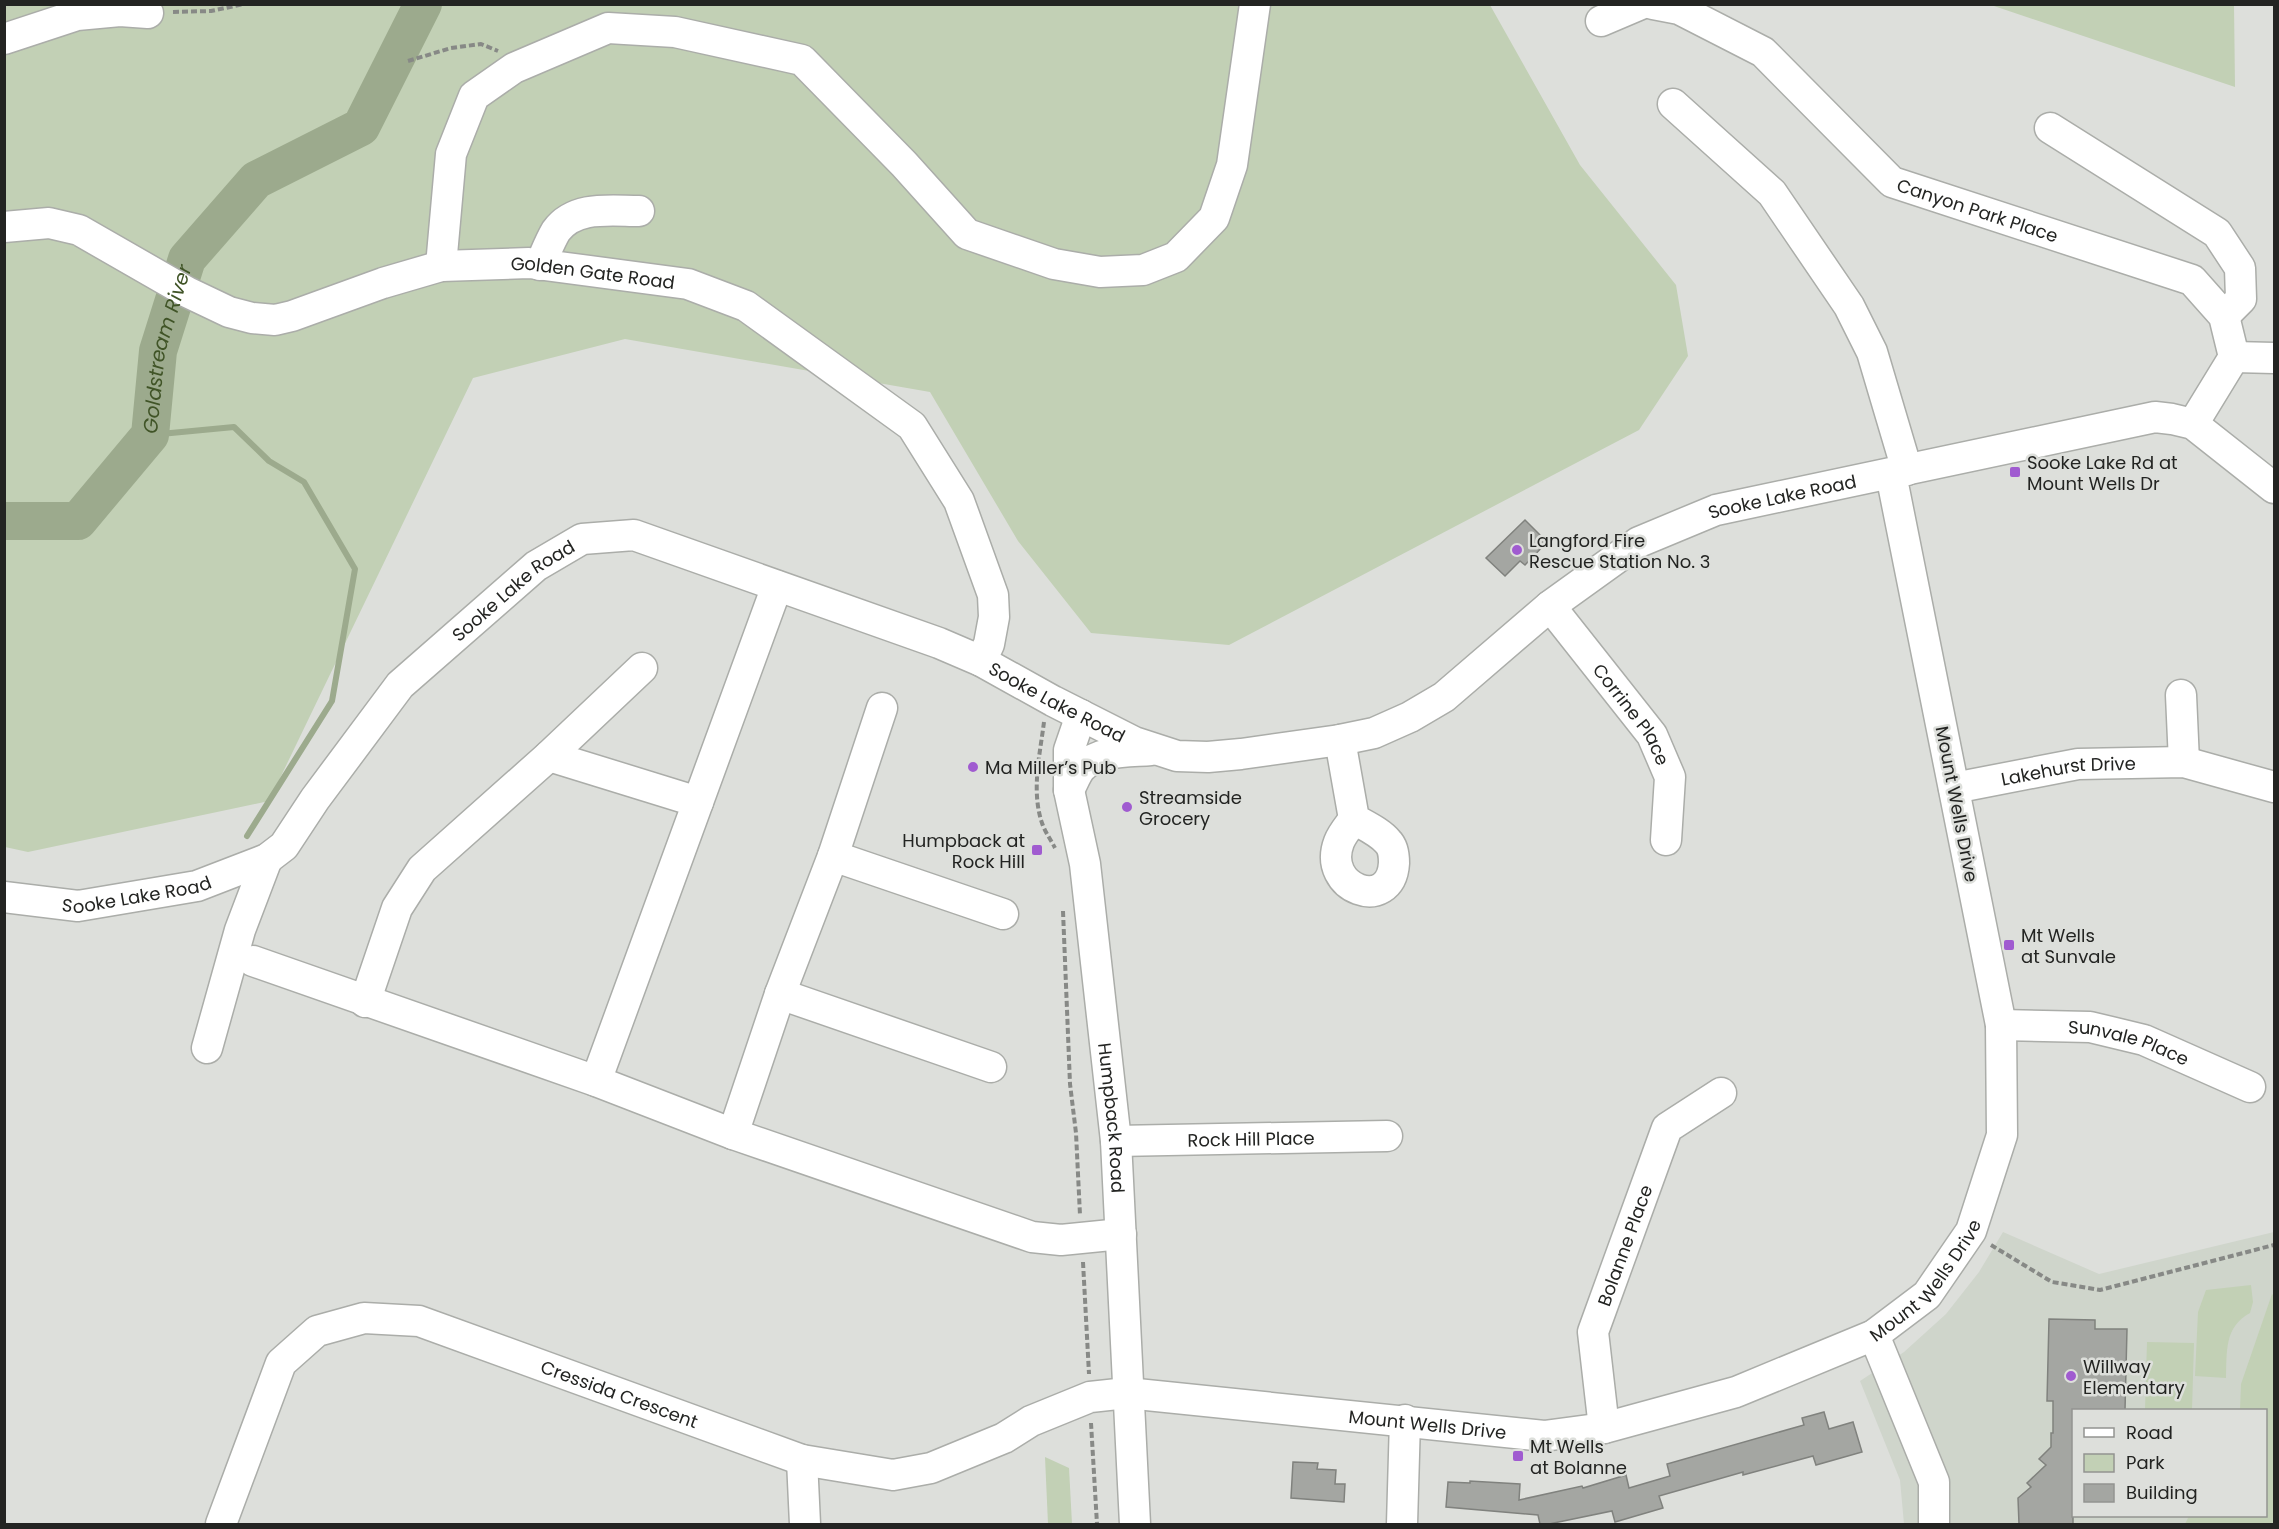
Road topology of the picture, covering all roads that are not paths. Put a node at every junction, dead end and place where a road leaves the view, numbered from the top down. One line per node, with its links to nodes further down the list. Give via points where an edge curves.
1 (1255, 4): 12 (street, via 1232,165 1214,218 1176,257 1143,270 1100,272 1054,264 967,234 802,60 675,32 608,28 514,68 474,96 451,154)
2 (1641, 4): 5 (street)
3 (1653, 4): 13 (street, Canyon Park Place, via 1679,9 1763,52 1892,182 2192,279)
4 (148, 13): 6 (street, via 77,15)
5 (1601, 21)
6 (4, 39)
7 (1672, 104): 17 (street, Mount Wells Drive, via 1772,193 1849,306 1872,352)
8 (2050, 128): 13 (street, via 2217,233 2240,268 2241,299)
9 (639, 211): 11 (street, via 594,210 570,218 556,231)
10 (4, 227): 12 (street, Golden Gate Road, via 48,223 79,230 187,292 252,318 275,320 292,316)
11 (540, 265): 12 (street, Golden Gate Road); 21 (street, Golden Gate Road, via 688,284 746,306 912,426 959,501 993,595 994,617)
12 (441, 266)
13 (2224, 316): 14 (street, Canyon Park Place)
14 (2234, 357): 15 (street); 16 (street)
15 (2274, 358)
16 (2193, 424): 17 (street, Sooke Lake Road, via 2155,417); 18 (street)
17 (1899, 472): 20 (street, Sooke Lake Road, via 1716,510 1639,542); 30 (street, Mount Wells Drive)
18 (2274, 488)
19 (777, 586): 21 (street, Sooke Lake Road); 33 (street); 37 (street, Sooke Lake Road, via 634,535 582,539 536,566 400,686 284,846)
20 (1550, 606): 26 (street, Sooke Lake Road, via 1444,697 1374,733); 35 (street, Corrine Place, via 1652,735 1670,777)
21 (981, 661): 25 (street, Sooke Lake Road)
22 (642, 668): 28 (street)
23 (2181, 695): 29 (street)
24 (882, 708): 36 (street)
25 (1081, 715): 27 (street, Sooke Lake Road); 32 (street, Humpback Road, via 1069,750)
26 (1340, 740): 27 (street, Sooke Lake Road, via 1208,757); 34 (street)
27 (1154, 750): 32 (street, via 1097,757 1080,769)
28 (549, 756): 33 (street); 42 (street, via 422,868 397,908)
29 (2184, 762): 30 (street, Lakehurst Drive, via 2078,764); 31 (street, Lakehurst Drive)
30 (1954, 788): 43 (street, Mount Wells Drive)
31 (2274, 788)
32 (1069, 790): 51 (street, Humpback Road, via 1085,864)
33 (698, 802): 46 (street)
34 (1354, 819)
35 (1666, 840)
36 (833, 856): 39 (street); 41 (street)
37 (267, 859): 38 (street, Sooke Lake Road, via 197,886 78,906); 44 (street, via 240,930)
38 (4, 897)
39 (1003, 914)
40 (253, 961): 42 (street)
41 (780, 994): 45 (street); 49 (street)
42 (365, 1002): 46 (street)
43 (2001, 1025): 47 (street, Sunvale Place, via 2090,1027 2144,1040); 53 (street, Mount Wells Drive, via 2002,1135 1971,1231 1927,1295)
44 (207, 1048)
45 (991, 1067)
46 (596, 1082): 49 (street)
47 (2250, 1087)
48 (1721, 1093): 56 (street, Bolanne Place, via 1667,1128 1593,1332)
49 (733, 1134): 52 (street, via 1032,1237 1061,1240)
50 (1386, 1136): 51 (street, Rock Hill Place)
51 (1116, 1141): 52 (street, Humpback Road)
52 (1121, 1234): 54 (street, Humpback Road)
53 (1874, 1335): 56 (street, Mount Wells Drive, via 1736,1392); 62 (street, via 1934,1482)
54 (1127, 1393): 55 (street, Mount Wells Drive); 57 (street, Cressida Crescent, via 1090,1397 931,1468 893,1475); 60 (street, Humpback Road)
55 (1405, 1420): 56 (street, Mount Wells Drive, via 1544,1436); 61 (street)
56 (1604, 1428)
57 (802, 1460): 58 (street, Cressida Crescent, via 419,1321 364,1318 317,1331 281,1363); 59 (street)
58 (221, 1524)
59 (805, 1524)
60 (1135, 1524)
61 (1402, 1524)
62 (1934, 1524)

